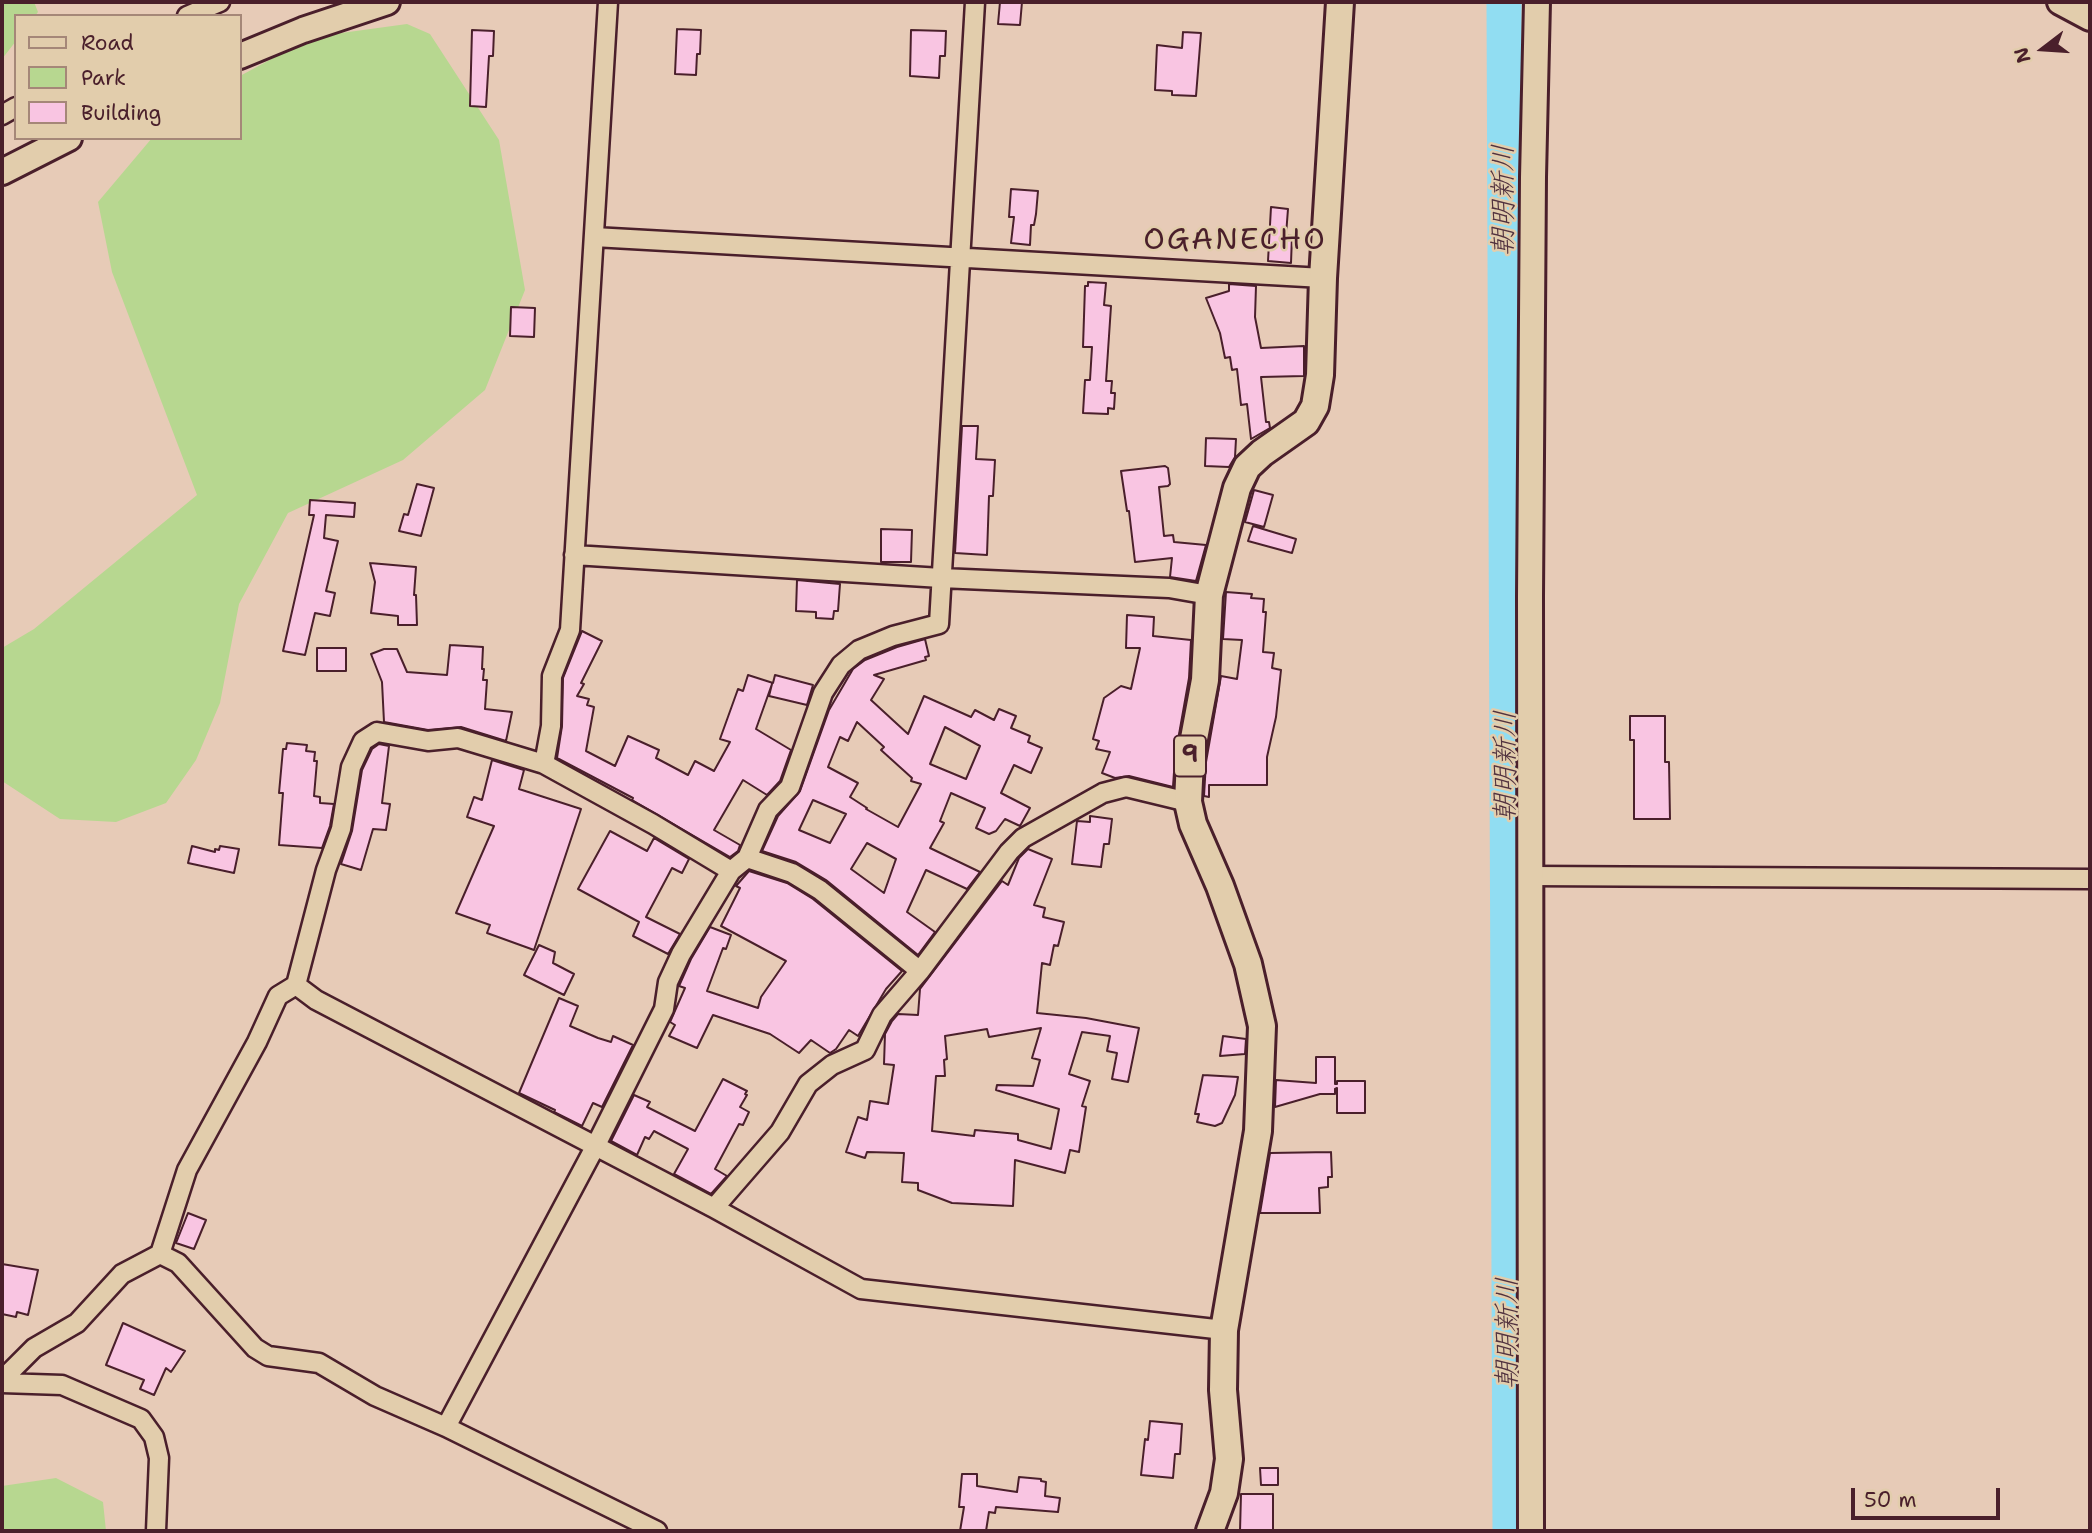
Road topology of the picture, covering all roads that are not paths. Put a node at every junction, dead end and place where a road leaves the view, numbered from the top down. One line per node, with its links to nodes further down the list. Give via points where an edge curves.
1 (220, 2): 8 (street)
2 (387, 2): 10 (street)
3 (608, 2): 13 (street)
4 (975, 2): 14 (street)
5 (1339, 2): 15 (main road, 9)
6 (1537, 2): 23 (street)
7 (2060, 2): 9 (street)
8 (192, 14)
9 (2090, 18)
10 (242, 55)
11 (65, 140): 12 (street)
12 (2, 172)
13 (593, 237): 14 (street); 16 (street)
14 (959, 258): 15 (street); 17 (street)
15 (1323, 278): 18 (main road, 9, via 1315,406 1306,422 1247,467 1237,488)
16 (574, 555): 17 (street); 19 (street, via 570,630 552,676 551,726)
17 (941, 578): 18 (street, via 1169,588); 21 (street, via 939,624 859,650 841,665 823,693 790,787 768,810)
18 (1209, 595): 20 (main road, 9, via 1205,680 1190,760)
19 (544, 764): 22 (street); 26 (street, via 458,738 428,741 377,732 363,741 351,767 341,829)
20 (1188, 802): 25 (street, via 1126,787 1103,793 1023,838); 30 (main road, 9, via 1248,964 1262,1026 1258,1131)
21 (747, 858): 22 (street); 25 (street, via 792,873 820,890)
22 (731, 871): 27 (street, via 681,954 668,982 664,1009)
23 (1531, 876): 24 (street); 36 (street)
24 (2090, 879)
25 (920, 971): 28 (street, via 882,1015 865,1050 832,1065 808,1084 780,1132)
26 (296, 985): 27 (street); 29 (street, via 278,996 187,1170)
27 (595, 1147): 28 (street); 32 (street)
28 (714, 1208): 30 (street, via 861,1289)
29 (160, 1254): 31 (street, via 122,1274 77,1323 34,1348); 32 (street, via 178,1263 255,1348 268,1356 319,1363 375,1396)
30 (1224, 1330): 35 (main road, 9, via 1229,1459 1224,1493)
31 (8, 1382): 33 (street, via 62,1385 141,1419 154,1437 159,1458)
32 (446, 1427): 34 (street)
33 (156, 1531)
34 (657, 1531)
35 (1210, 1531)
36 (1531, 1531)

